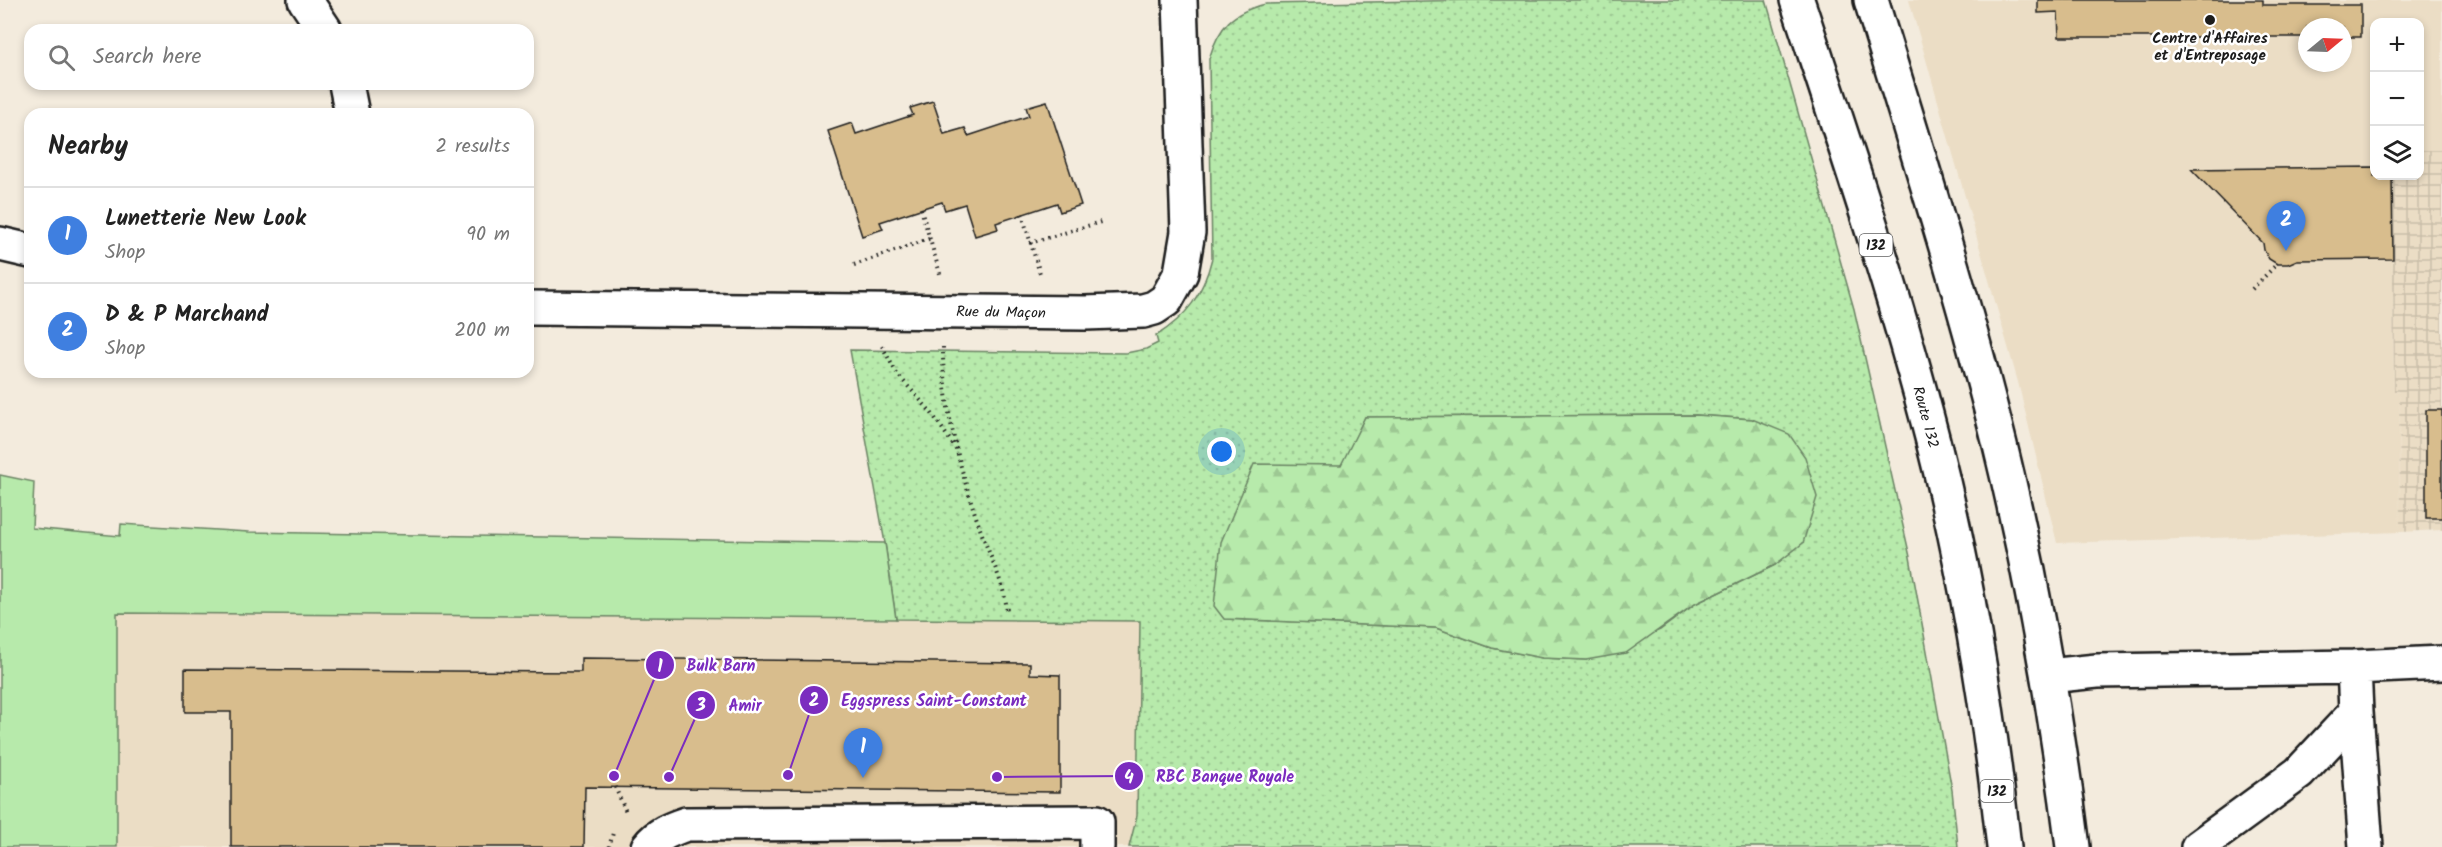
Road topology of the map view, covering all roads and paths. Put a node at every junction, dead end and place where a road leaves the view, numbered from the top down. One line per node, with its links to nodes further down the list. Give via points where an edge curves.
1 (305, 0): 5 (main road)
2 (1180, 0): 20 (main road, Rue du Maçon, via 1188,232 1181,273 1166,300 1154,308 1117,313)
3 (1797, 0): 33 (main road, Route 132 / 132, via 1876,244 1933,442 1976,645)
4 (1871, 0): 27 (main road, via 2000,444)
5 (321, 24)
6 (347, 90): 7 (main road)
7 (351, 108)
8 (921, 209): 11 (path)
9 (1022, 214): 13 (path)
10 (1104, 221): 13 (path)
11 (929, 239): 16 (path); 19 (path)
12 (0, 243): 14 (main road)
13 (1030, 243): 20 (path)
14 (24, 249)
15 (2277, 264): 17 (path)
16 (854, 265)
17 (2252, 289)
18 (534, 308): 19 (main road, Rue du Maçon)
19 (952, 311): 20 (main road, Rue du Maçon)
20 (1052, 313)
21 (882, 346): 23 (path, via 897,374 931,412)
22 (943, 346): 23 (path, via 942,376)
23 (960, 454): 24 (path)
24 (1007, 612)
25 (2442, 663): 26 (main road)
26 (2354, 667): 27 (main road, via 2097,671); 28 (main road)
27 (2048, 676): 34 (main road)
28 (2356, 712): 35 (main road, via 2299,773); 36 (main road)
29 (615, 787): 30 (path)
30 (627, 814)
31 (648, 847): 32 (main road, via 669,830 686,824 948,822 1097,822)
32 (1097, 847)
33 (2004, 847)
34 (2073, 847)
35 (2198, 847)
36 (2366, 847)

